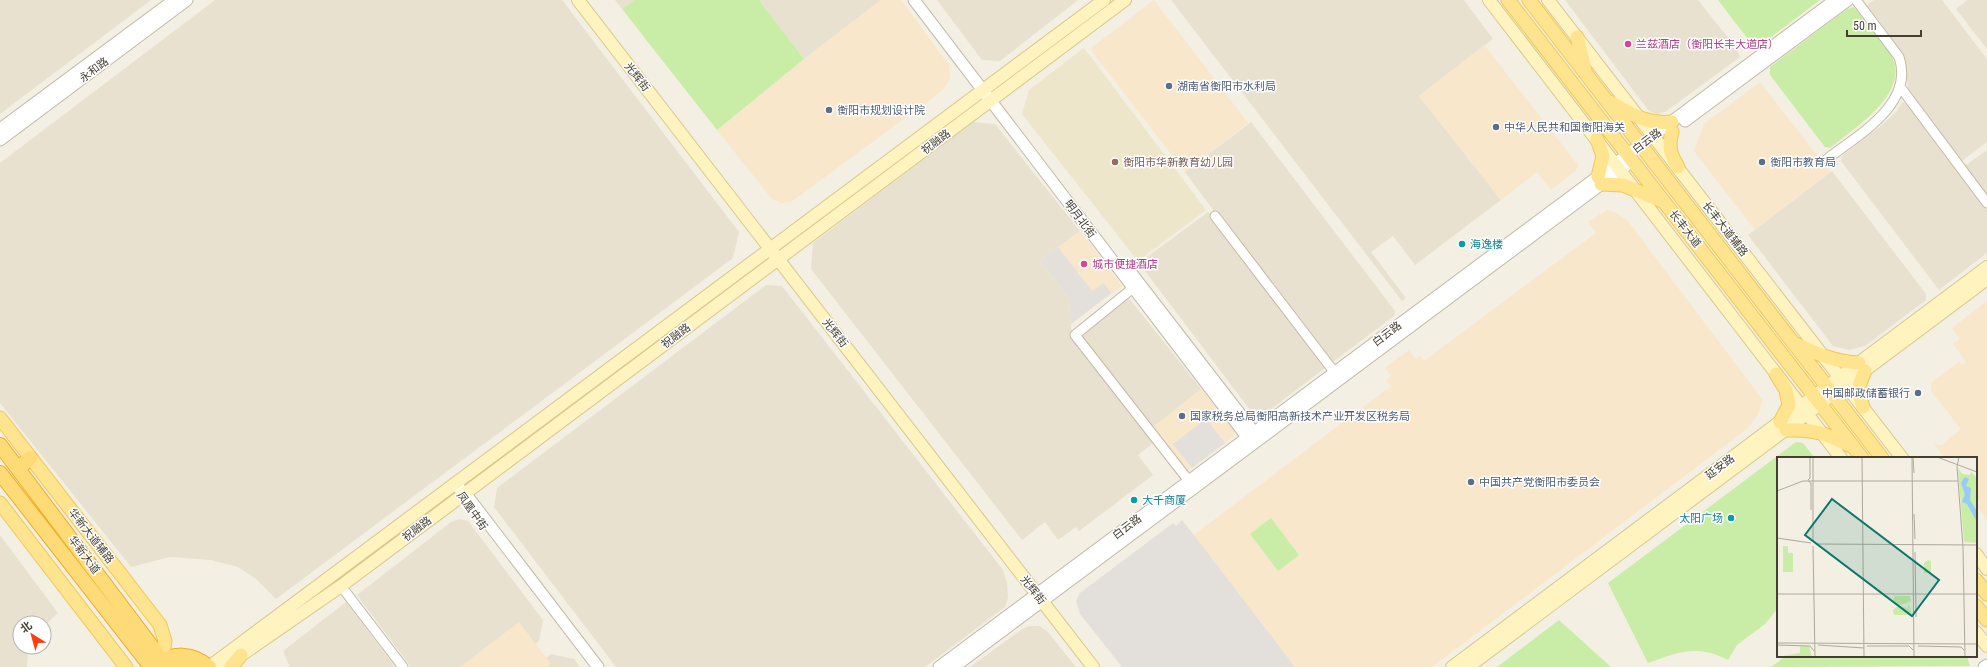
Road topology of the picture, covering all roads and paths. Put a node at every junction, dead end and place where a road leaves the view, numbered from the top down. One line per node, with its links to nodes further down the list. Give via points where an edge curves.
1 (174, 0): 24 (street, 永和路)
2 (188, 0): 27 (street, 永和路)
3 (578, 0): 38 (main road, 光辉街)
4 (586, 0): 38 (main road, 光辉街)
5 (914, 0): 19 (street, 明月北街)
6 (920, 0): 19 (street, 明月北街)
7 (1104, 0): 19 (main road, 祝融路)
8 (1125, 0): 20 (main road, 祝融路)
9 (1489, 0): 25 (main road)
10 (1508, 0): 29 (main road, 长丰大道)
11 (1529, 0): 17 (main road, 长丰大道)
12 (1548, 0): 16 (main road, 长丰大道辅路)
13 (1835, 0): 23 (street, 白云路)
14 (1848, 0): 23 (street, 白云路)
15 (1856, 0): 18 (street, via 1900,57)
16 (1577, 37): 17 (main road); 22 (main road, 长丰大道辅路)
17 (1586, 74): 21 (main road, 长丰大道)
18 (1901, 88): 30 (street, via 1877,120); 36 (street)
19 (985, 89): 20 (street, 明月北街); 38 (main road, 祝融路)
20 (993, 99): 39 (main road, 祝融路); 42 (street, 明月北街); 56 (street, 明月北街)
21 (1607, 100): 22 (main road); 28 (main road, 长丰大道)
22 (1640, 118): 23 (main road); 26 (main road, 长丰大道辅路)
23 (1672, 127): 26 (street, 白云路); 32 (main road, via 1669,143 1671,155)
24 (0, 130)
25 (1596, 139): 31 (main road); 33 (main road, via 1603,156)
26 (1656, 139): 28 (street, 白云路); 32 (main road, 长丰大道辅路)
27 (0, 140)
28 (1643, 148): 29 (street, 白云路); 43 (main road, 长丰大道)
29 (1630, 158): 31 (street, 白云路); 35 (main road, 长丰大道)
30 (1827, 159)
31 (1618, 167): 33 (street, 白云路); 34 (main road)
32 (1678, 167): 44 (main road, 长丰大道辅路)
33 (1600, 180): 34 (main road); 46 (street, 白云路); 75 (street, 白云路)
34 (1634, 188): 35 (main road); 47 (main road)
35 (1663, 201): 50 (main road, 长丰大道)
36 (1987, 203)
37 (1215, 216): 46 (street)
38 (772, 247): 39 (main road, 光辉街); 67 (main road, 祝融路)
39 (781, 257): 68 (main road, 祝融路); 75 (main road, 光辉街)
40 (1987, 267): 45 (main road, 延安路)
41 (1987, 279): 45 (main road, 延安路)
42 (1133, 288): 56 (street, 明月北街); 66 (street, via 1074,335)
43 (1794, 343): 44 (main road); 49 (main road, 长丰大道)
44 (1826, 358): 45 (main road); 48 (main road, 长丰大道辅路)
45 (1862, 367): 48 (main road, 延安路); 51 (main road, via 1858,394)
46 (1334, 372): 56 (street, 白云路)
47 (1776, 374): 52 (main road); 54 (main road, via 1786,390 1789,405)
48 (1843, 381): 49 (main road, 延安路); 51 (main road, 长丰大道辅路)
49 (1830, 390): 50 (main road, 延安路); 61 (main road, 长丰大道)
50 (1817, 400): 52 (main road, 延安路); 58 (main road, 长丰大道)
51 (1863, 407): 62 (main road, 长丰大道辅路)
52 (1804, 410): 54 (main road, 延安路); 55 (main road)
53 (0, 418): 63 (main road, 华新大道辅路)
54 (1783, 426): 55 (main road); 95 (main road, 延安路); 96 (main road, 延安路)
55 (1821, 432): 58 (main road); 59 (main road)
56 (1251, 435): 66 (street, 白云路)
57 (0, 445): 64 (highway, 华新大道)
58 (1853, 447): 60 (main road, 长丰大道)
59 (1840, 457)
60 (1861, 457)
61 (1881, 457)
62 (1901, 457)
63 (30, 458): 64 (highway); 82 (main road, 华新大道辅路, via 160,625 165,641)
64 (18, 469): 82 (highway, 华新大道)
65 (0, 473): 82 (highway, 华新大道)
66 (1189, 481): 75 (street, 白云路)
67 (454, 484): 68 (street, 凤凰中街); 85 (main road, 祝融路)
68 (463, 495): 73 (main road, 祝融路); 89 (street, 凤凰中街); 90 (street, 凤凰中街)
69 (0, 503): 83 (main road)
70 (1977, 555): 71 (main road)
71 (1987, 569)
72 (1977, 581): 74 (main road)
73 (341, 586): 80 (main road, 祝融路); 88 (street)
74 (1987, 594)
75 (1042, 596): 91 (street, 白云路); 92 (street, 白云路); 93 (main road, 光辉街); 94 (main road, 光辉街)
76 (1977, 608): 77 (main road)
77 (1986, 621)
78 (1977, 633): 79 (main road)
79 (1987, 646)
80 (241, 655): 86 (main road, 祝融路); 87 (main road)
81 (1987, 665): 97 (street)
82 (160, 666): 84 (highway); 85 (highway, via 174,655 187,655 199,659)
83 (126, 667)
84 (193, 667)
85 (209, 667)
86 (224, 667)
87 (231, 667)
88 (403, 667)
89 (590, 667)
90 (598, 667)
91 (939, 667)
92 (954, 667)
93 (1093, 667)
94 (1100, 667)
95 (1452, 667)
96 (1468, 667)
97 (1984, 667)

